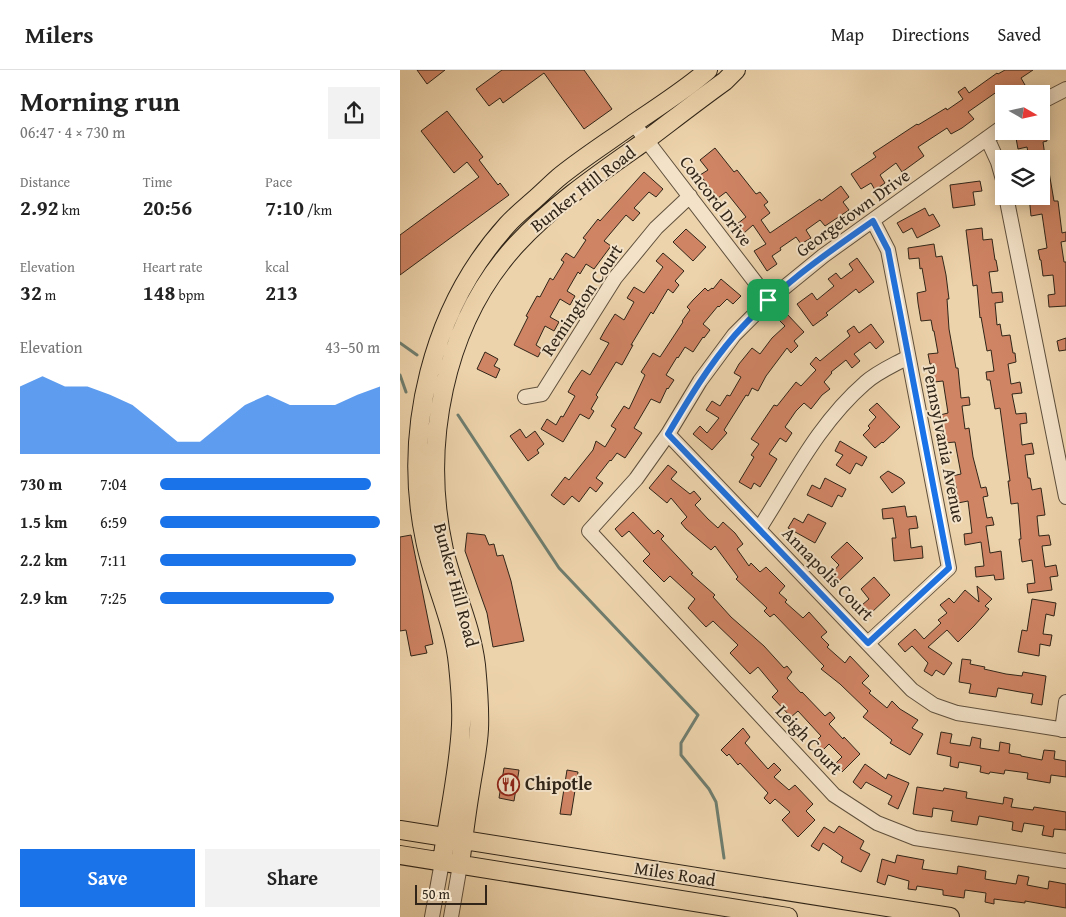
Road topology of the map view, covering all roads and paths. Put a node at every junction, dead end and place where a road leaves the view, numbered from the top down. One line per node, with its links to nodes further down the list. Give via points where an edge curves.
1 (708, 70): 5 (main road, Bunker Hill Road)
2 (736, 70): 8 (main road, Bunker Hill Road)
3 (1066, 89): 4 (street)
4 (1050, 97)
5 (634, 124): 8 (street, Concord Drive); 18 (main road, Bunker Hill Road, via 559,178 508,224 476,266 451,311 428,377 420,426 418,459)
6 (995, 132): 7 (street, Georgetown Drive)
7 (987, 138): 9 (street); 12 (street, Georgetown Drive)
8 (646, 140): 10 (street, Concord Drive); 18 (main road, Bunker Hill Road, via 540,220 501,263 480,296 454,354 442,397 435,450 436,500)
9 (995, 155)
10 (690, 196): 13 (street, Concord Drive); 15 (street, Remington Court, via 656,228 615,278 542,394)
11 (1008, 205): 17 (street)
12 (873, 221): 13 (street, Georgetown Drive); 14 (street, Pennsylvania Avenue, via 888,250)
13 (768, 300): 16 (street, Georgetown Drive, via 700,381)
14 (908, 357): 19 (street, via 866,382 834,414 800,461); 21 (street, Pennsylvania Avenue, via 949,568)
15 (525, 397)
16 (668, 434): 19 (street, Annapolis Court); 20 (street, Georgetown Drive, via 636,479)
17 (1066, 497)
18 (430, 523): 22 (main road, Bunker Hill Road, via 444,553 467,623)
19 (759, 529): 21 (street, Annapolis Court)
20 (590, 531): 29 (street, Leigh Court, via 834,795 877,824 915,838)
21 (868, 643): 24 (street, Annapolis Court, via 912,690 934,705 957,713)
22 (467, 662): 26 (main road, Bunker Hill Road, via 459,754); 27 (main road, Bunker Hill Road, via 479,707 479,731)
23 (1066, 702): 24 (street)
24 (1064, 730)
25 (400, 830): 26 (main road, Miles Road)
26 (445, 837): 27 (main road, Miles Road); 30 (main road, Bunker Hill Road)
27 (463, 840): 31 (main road, Bunker Hill Road); 35 (main road, Miles Road)
28 (400, 855): 30 (main road, Miles Road)
29 (1066, 861)
30 (442, 862): 31 (main road, Miles Road); 32 (street)
31 (460, 865): 33 (street); 34 (main road, Miles Road)
32 (432, 917)
33 (450, 917)
34 (788, 917)
35 (950, 917)

